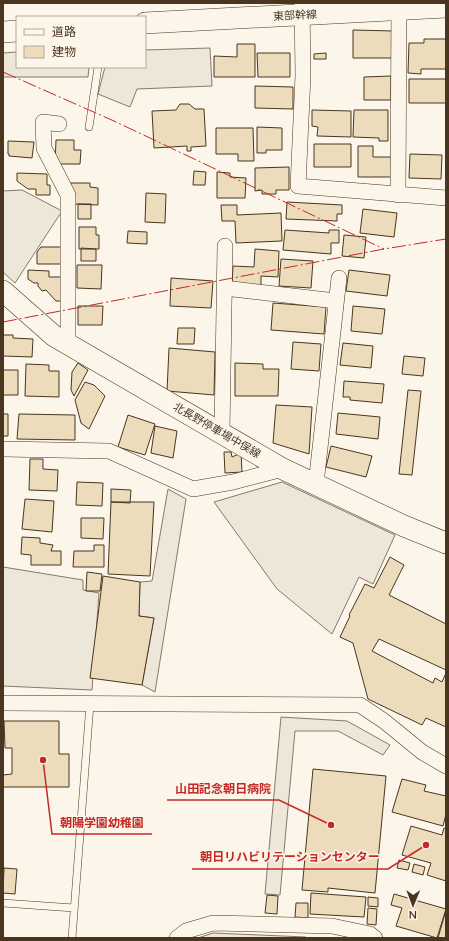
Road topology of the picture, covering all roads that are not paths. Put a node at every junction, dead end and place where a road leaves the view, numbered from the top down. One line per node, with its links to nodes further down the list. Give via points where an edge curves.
1 (399, 7): 2 (main road, 東部幹線); 3 (main road, 東部幹線); 10 (street)
2 (446, 7)
3 (302, 9): 4 (main road, 東部幹線); 10 (street, via 303,75 298,186)
4 (146, 23)
5 (16, 31): 6 (main road)
6 (3, 32)
7 (98, 68): 9 (lane)
8 (59, 124): 17 (street, via 43,122 44,148 68,195)
9 (89, 127)
10 (398, 195): 11 (street)
11 (446, 198)
12 (224, 246): 14 (street)
13 (339, 278): 16 (street)
14 (224, 288): 16 (street); 18 (street)
15 (3, 291): 17 (main road, 北長野停車場中俣線, via 54,336)
16 (336, 301): 21 (street)
17 (68, 344): 18 (main road, 北長野停車場中俣線)
18 (222, 433): 20 (main road, 北長野停車場中俣線)
19 (3, 449): 20 (street, via 109,451 194,489 233,482)
20 (284, 468): 21 (main road, 北長野停車場中俣線)
21 (316, 484): 22 (main road, 北長野停車場中俣線)
22 (446, 543)
23 (3, 703): 24 (street)
24 (90, 704): 25 (street, via 360,705 422,752); 27 (lane)
25 (446, 766)
26 (3, 903): 27 (lane)
27 (74, 908): 28 (lane)
28 (72, 938)
29 (177, 938): 30 (street, via 186,931 213,923 332,926 370,934)
30 (375, 938)

